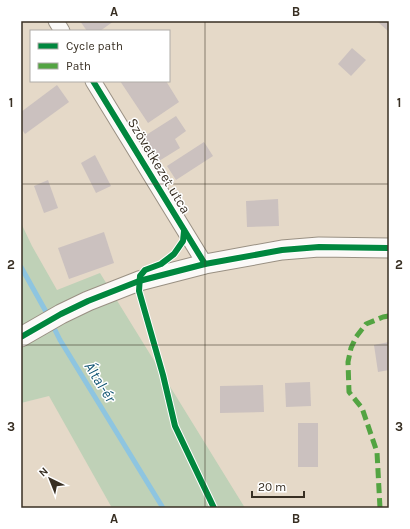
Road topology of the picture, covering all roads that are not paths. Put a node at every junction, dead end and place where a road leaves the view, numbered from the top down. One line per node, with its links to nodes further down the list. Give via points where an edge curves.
1 (56, 21): 2 (street)
2 (61, 30)
3 (94, 82): 5 (street, Szövetkezet utca)
4 (389, 248): 5 (street, via 319,247 282,250)
5 (205, 264): 6 (street, via 139,281 61,314)
6 (22, 336)

